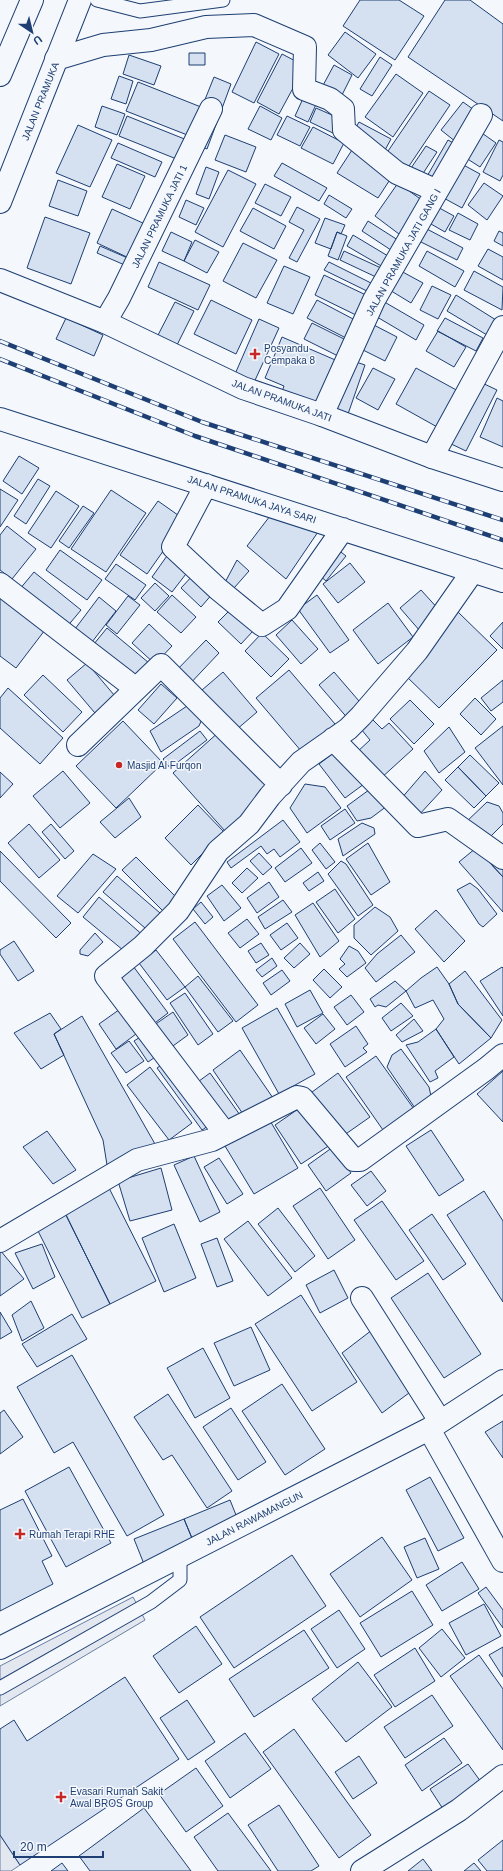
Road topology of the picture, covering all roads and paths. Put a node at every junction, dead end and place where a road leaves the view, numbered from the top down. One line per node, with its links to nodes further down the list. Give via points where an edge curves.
1 (32, 0): 6 (street)
2 (80, 0): 5 (street, JALAN PRAMUKA)
3 (97, 0): 4 (lane, via 140,11)
4 (223, 0)
5 (56, 59): 9 (street, via 103,45 151,40 206,27 254,25 305,47 304,89 330,99 343,109 344,130 397,173); 10 (street, JALAN PRAMUKA)
6 (0, 75)
7 (211, 109): 12 (street, JALAN PRAMUKA JATI 1)
8 (481, 115): 9 (street, JALAN PRAMUKA JATI GANG I)
9 (436, 192): 14 (street, JALAN PRAMUKA JATI GANG I, via 374,300)
10 (0, 202)
11 (0, 280): 12 (street, JALAN PRAMUKA JATI)
12 (105, 322): 14 (street, JALAN PRAMUKA JATI, via 243,388)
13 (503, 327): 16 (street)
14 (322, 415): 16 (street, JALAN PRAMUKA JATI)
15 (0, 419): 18 (street, JALAN PRAMUKA JAYA SARI)
16 (432, 457): 17 (street, JALAN PRAMUKA JATI)
17 (503, 480)
18 (206, 485): 19 (street, JALAN PRAMUKA JAYA SARI); 19 (street, via 173,547 262,625 287,609)
19 (343, 529): 20 (street, JALAN PRAMUKA JAYA SARI)
20 (473, 571): 21 (street, JALAN PRAMUKA JAYA SARI); 24 (street, via 417,651 361,716)
21 (503, 581)
22 (0, 584): 23 (street)
23 (135, 688): 25 (street); 26 (street, via 161,665)
24 (333, 739): 26 (street, via 302,762); 27 (street, via 418,826 448,819)
25 (78, 745)
26 (281, 785): 29 (street, via 249,824 218,851 178,911 143,946 106,976)
27 (503, 858)
28 (503, 1055): 29 (street, via 486,1070 360,1160 354,1160 300,1097)
29 (224, 1132): 30 (street, via 212,1140 137,1160)
30 (0, 1241)
31 (362, 1298): 33 (street)
32 (503, 1381): 33 (street, JALAN RAWAMANGUN)
33 (434, 1425): 34 (street, JALAN RAWAMANGUN); 35 (street)
34 (180, 1556): 36 (street, JALAN RAWAMANGUN); 37 (lane, via 180,1580 152,1602)
35 (503, 1561)
36 (0, 1648)
37 (0, 1688)
38 (503, 1776): 39 (street, via 459,1810)
39 (362, 1871)

